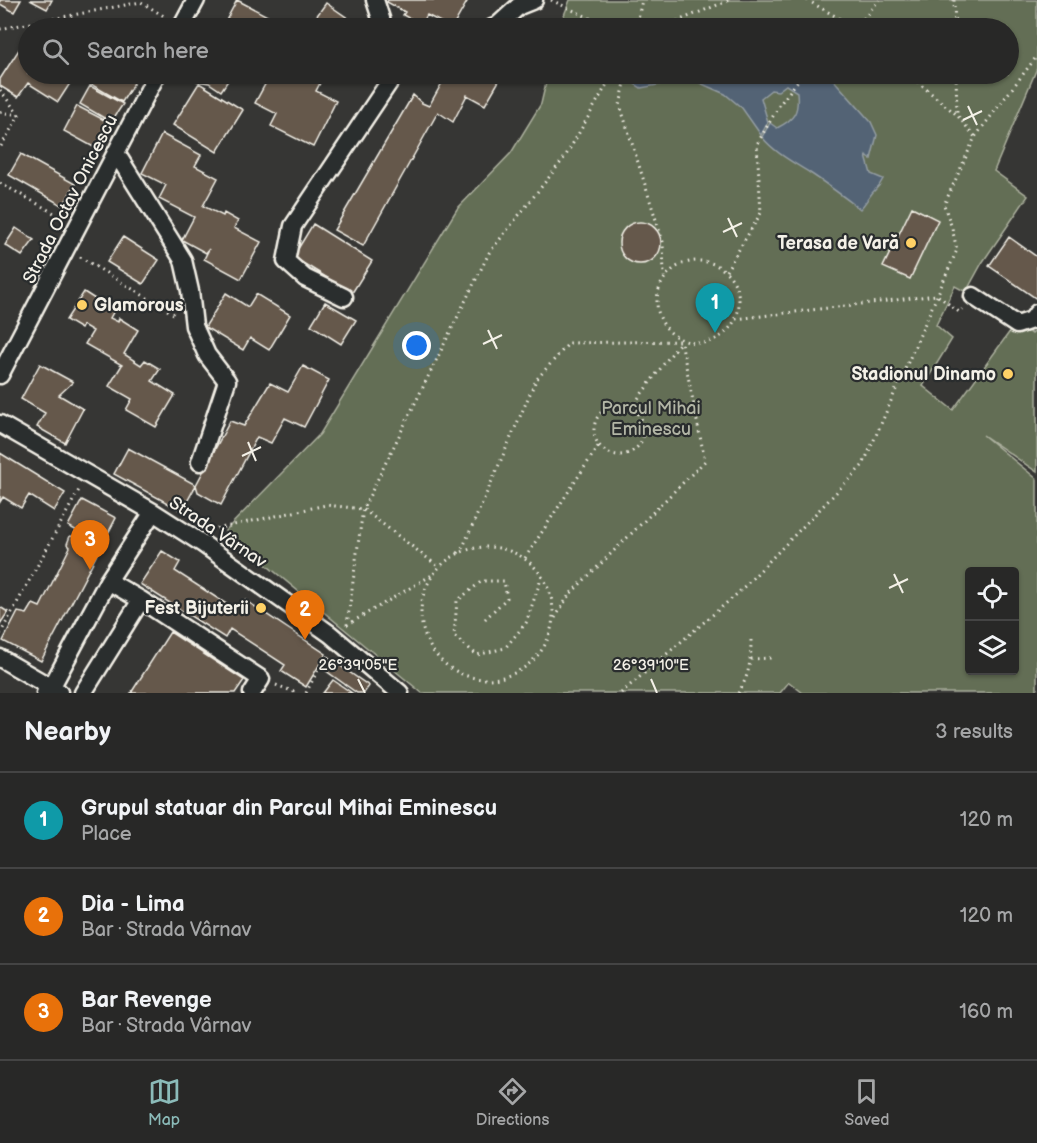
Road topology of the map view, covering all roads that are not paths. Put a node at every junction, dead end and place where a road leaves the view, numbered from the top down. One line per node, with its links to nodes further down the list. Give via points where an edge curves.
1 (196, 0): 4 (street)
2 (375, 0): 5 (street)
3 (534, 0): 6 (street, via 519,6)
4 (186, 18)
5 (381, 18)
6 (506, 18)
7 (152, 84): 9 (street, Strada Octav Onicescu)
8 (388, 84): 11 (street, via 293,226 286,261 305,278)
9 (116, 153): 13 (street, Strada Octav Onicescu); 15 (street, via 183,260 194,326 207,355 226,381)
10 (973, 296): 12 (street, via 1017,325 1032,320)
11 (344, 297)
12 (1037, 313)
13 (0, 375)
14 (0, 424): 16 (street, Strada Vârnav)
15 (200, 462)
16 (153, 512): 17 (street); 23 (street, Strada Vârnav, via 336,639)
17 (108, 581): 18 (street); 21 (street)
18 (141, 600): 20 (street); 22 (street)
19 (0, 658): 21 (street)
20 (256, 686)
21 (52, 691)
22 (83, 693)
23 (400, 693)

